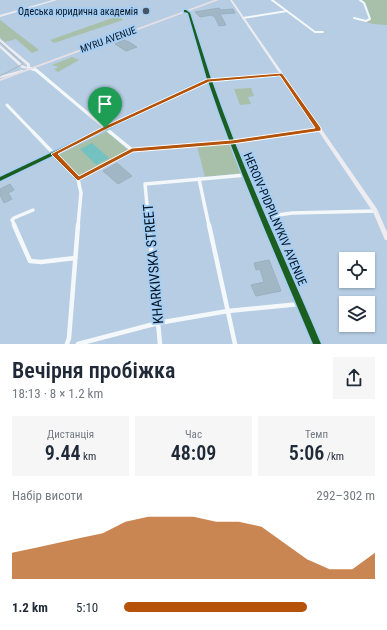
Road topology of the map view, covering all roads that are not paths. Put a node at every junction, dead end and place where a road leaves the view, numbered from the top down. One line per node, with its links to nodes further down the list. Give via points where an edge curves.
1 (56, 0): 8 (street)
2 (216, 0): 6 (main road, MYRU AVENUE)
3 (230, 0): 9 (street)
4 (272, 0): 7 (street)
5 (360, 0): 10 (street, via 364,3 370,19 363,21)
6 (185, 11): 14 (main road, MYRU AVENUE); 19 (street, HEROIV-PIDPILNYKIV AVENUE, via 189,13)
7 (287, 11): 9 (street); 11 (street, via 316,33)
8 (0, 16)
9 (243, 18): 16 (street)
10 (354, 18)
11 (323, 32)
12 (0, 40): 14 (street, via 29,64)
13 (0, 46): 14 (street, via 23,67)
14 (29, 68): 15 (main road, MYRU AVENUE); 21 (street, via 36,70)
15 (22, 71): 17 (street); 18 (main road, MYRU AVENUE)
16 (282, 75): 19 (street); 22 (street)
17 (0, 77)
18 (0, 80)
19 (208, 80): 21 (street); 23 (street, HEROIV-PIDPILNYKIV AVENUE)
20 (7, 105): 25 (street)
21 (105, 128): 24 (street); 25 (street)
22 (319, 130): 23 (street); 31 (street)
23 (232, 142): 24 (street); 26 (street, HEROIV-PIDPILNYKIV AVENUE)
24 (132, 150): 28 (street)
25 (54, 154): 27 (street); 28 (street)
26 (246, 175): 29 (street); 32 (street, HEROIV-PIDPILNYKIV AVENUE)
27 (0, 179)
28 (78, 179): 35 (street, via 81,193)
29 (199, 179): 37 (street); 38 (street, KHARKIVSKA STREET, via 145,184)
30 (33, 210): 35 (street, via 12,220 30,261)
31 (375, 211): 32 (street, via 292,213); 33 (street)
32 (264, 217): 36 (street, HEROIV-PIDPILNYKIV AVENUE)
33 (386, 231): 34 (street)
34 (387, 238)
35 (76, 258): 39 (street)
36 (300, 304): 37 (street); 43 (street, HEROIV-PIDPILNYKIV AVENUE)
37 (228, 311): 38 (street); 42 (street)
38 (158, 323): 40 (street); 41 (street, KHARKIVSKA STREET)
39 (67, 344)
40 (78, 344)
41 (160, 344)
42 (235, 344)
43 (317, 344)

